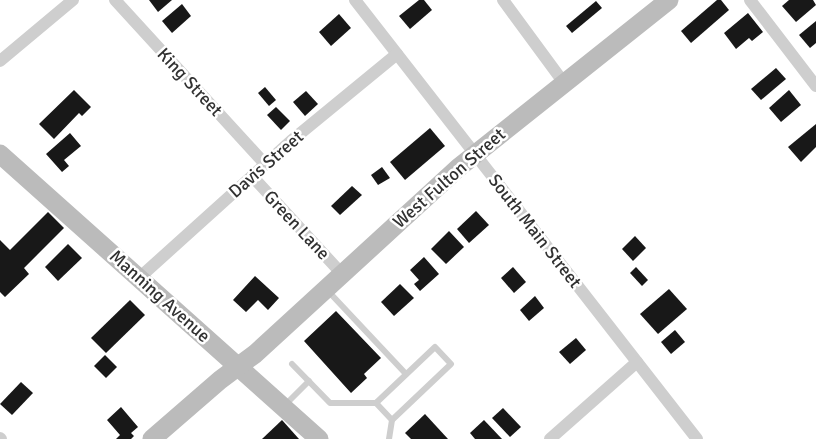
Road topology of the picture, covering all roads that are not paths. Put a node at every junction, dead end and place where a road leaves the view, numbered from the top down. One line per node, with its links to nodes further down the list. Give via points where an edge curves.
1 (73, 0): 8 (street)
2 (115, 0): 13 (street, King Street)
3 (355, 0): 7 (street, South Main Street)
4 (503, 0): 9 (street)
5 (669, 0): 9 (street, West Fulton Street)
6 (750, 0): 10 (street)
7 (397, 54): 11 (street, South Main Street); 13 (street, Davis Street)
8 (0, 61)
9 (564, 83): 11 (street, West Fulton Street)
10 (816, 86)
11 (474, 154): 15 (street, West Fulton Street); 18 (street, South Main Street)
12 (2, 159): 16 (street, Manning Avenue)
13 (266, 164): 14 (street, Davis Street)
14 (252, 176): 15 (street, Green Lane); 16 (street, Davis Street)
15 (342, 274): 17 (street, West Fulton Street)
16 (139, 278): 20 (street, Manning Avenue)
17 (326, 289): 20 (street, West Fulton Street); 21 (lane)
18 (637, 362): 29 (street); 30 (street, South Main Street)
19 (292, 364): 22 (lane)
20 (238, 367): 24 (street, Manning Avenue); 26 (street, West Fulton Street)
21 (406, 374): 23 (lane); 25 (lane, via 435,347 451,364)
22 (309, 381): 23 (lane, via 330,403); 24 (lane)
23 (376, 403): 25 (lane)
24 (283, 406): 27 (street, Manning Avenue)
25 (392, 420): 28 (lane)
26 (156, 438)
27 (319, 439)
28 (390, 439)
29 (550, 439)
30 (697, 439)

